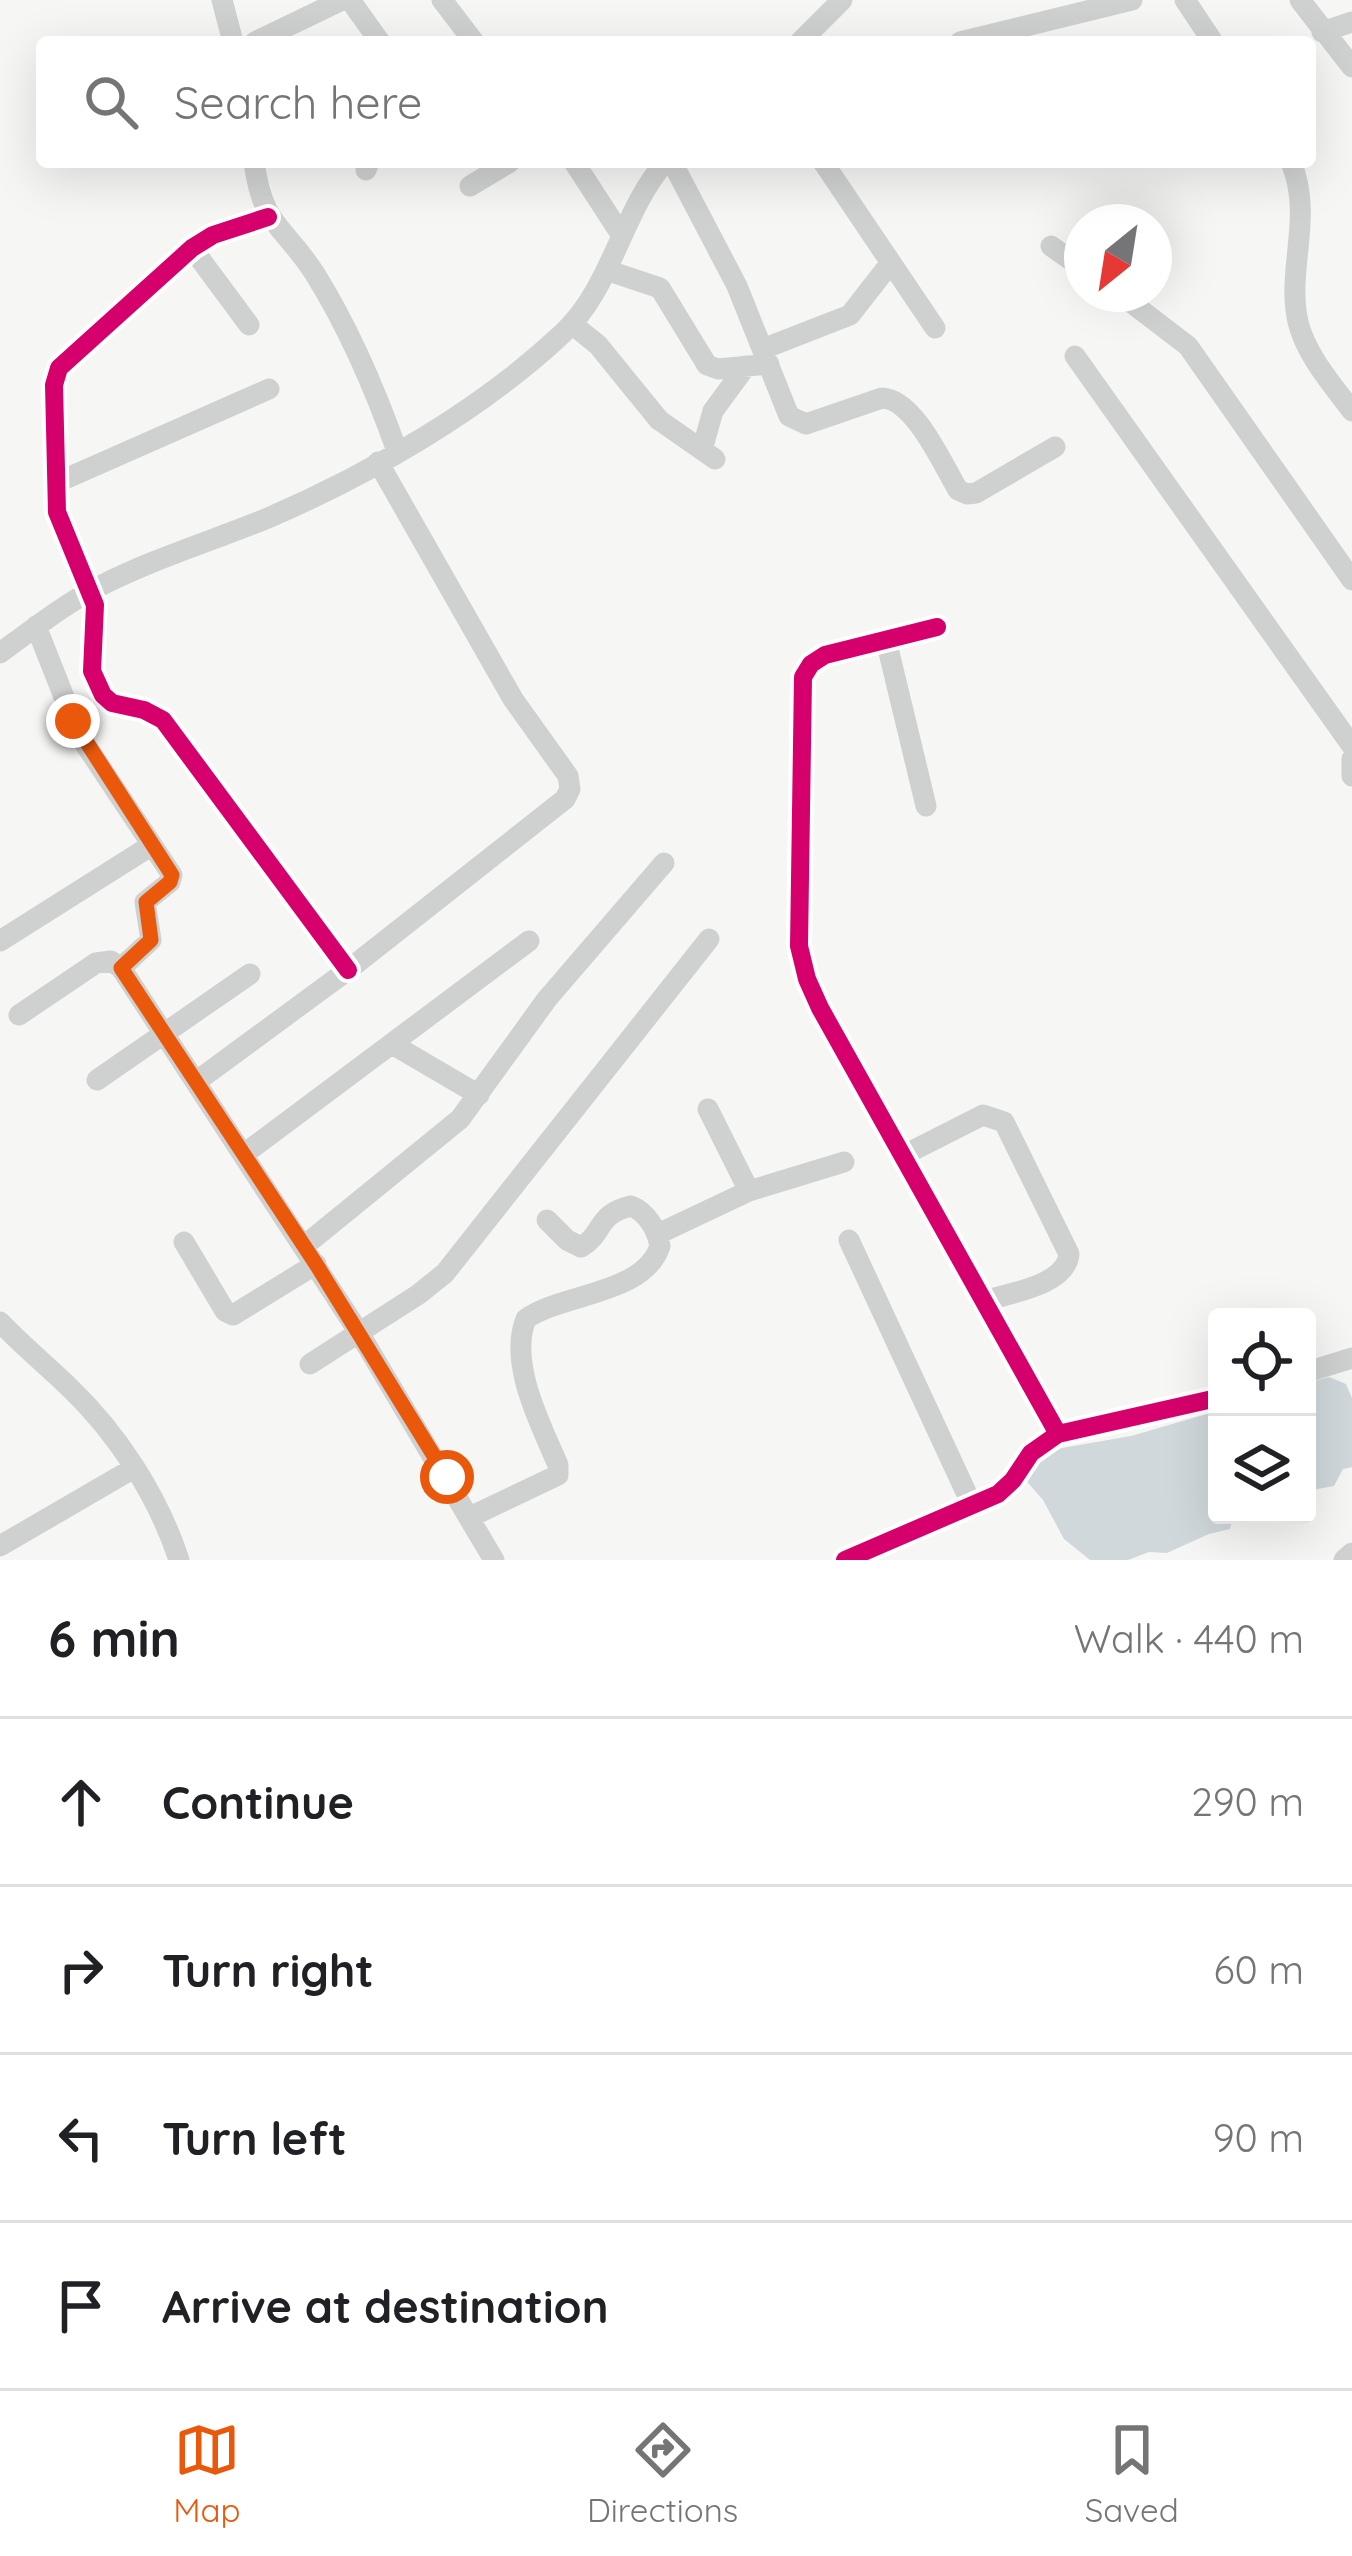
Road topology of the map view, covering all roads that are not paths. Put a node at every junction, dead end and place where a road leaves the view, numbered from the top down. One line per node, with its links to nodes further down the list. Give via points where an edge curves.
1 (222, 0): 10 (street)
2 (346, 0): 11 (street); 12 (street)
3 (442, 0): 13 (street)
4 (842, 0): 14 (street)
5 (1185, 0): 16 (street)
6 (1300, 0): 9 (street)
7 (1123, 1): 15 (street)
8 (1352, 22): 9 (street)
9 (1322, 32): 17 (street)
10 (231, 36)
11 (268, 36)
12 (375, 36)
13 (469, 36)
14 (806, 36)
15 (984, 36)
16 (1210, 36)
17 (1352, 67)
18 (255, 168): 26 (street)
19 (500, 168): 25 (street)
20 (578, 168): 27 (street)
21 (663, 168): 27 (street)
22 (671, 168): 38 (street, via 737,286)
23 (827, 168): 31 (street)
24 (1292, 168): 40 (street, via 1303,231 1297,319)
25 (470, 186)
26 (268, 217): 29 (street); 42 (street, via 348,331 370,376)
27 (622, 236): 32 (street)
28 (1052, 246): 30 (street)
29 (192, 248): 35 (street); 43 (street, via 59,368)
30 (1064, 255)
31 (889, 265): 36 (street); 38 (street, via 850,315)
32 (606, 270): 34 (street); 38 (street, via 660,288 707,365)
33 (1144, 312): 44 (street, via 1188,346)
34 (572, 324): 38 (street, via 659,419 709,454 713,411); 42 (street, via 478,401)
35 (249, 325)
36 (934, 328)
37 (1075, 356): 50 (street)
38 (759, 360): 41 (street, via 796,422 882,398 902,403 967,494)
39 (269, 388): 43 (street)
40 (1352, 411)
41 (1055, 447)
42 (387, 456): 45 (street, via 273,516); 60 (street, via 513,699 570,789)
43 (56, 483): 45 (street, via 62,532)
44 (1352, 580)
45 (90, 591): 46 (street); 60 (street, via 97,615 92,671 103,695 164,721)
46 (37, 626): 49 (street); 54 (street, via 79,735)
47 (937, 627): 48 (street)
48 (886, 640): 53 (street); 70 (street, via 825,656 803,677 800,946 820,1008)
49 (0, 653)
50 (1352, 746)
51 (1352, 759): 52 (street)
52 (1352, 776)
53 (926, 806)
54 (152, 845): 57 (street); 59 (street, via 172,875 146,902 151,940)
55 (664, 862): 67 (street)
56 (709, 939): 80 (street, via 445,1273)
57 (0, 941)
58 (529, 941): 64 (street)
59 (121, 968): 62 (street, via 96,963); 63 (street)
60 (348, 970): 66 (street)
61 (250, 974): 63 (street)
62 (19, 1016)
63 (164, 1032): 65 (street); 66 (street)
64 (392, 1044): 67 (street); 69 (street)
65 (98, 1080)
66 (197, 1081): 69 (street)
67 (479, 1095): 77 (street)
68 (708, 1108): 72 (street)
69 (244, 1154): 77 (street)
70 (902, 1156): 78 (street); 78 (street, via 982,1115 1004,1122 1068,1265)
71 (844, 1162): 72 (street)
72 (749, 1191): 74 (street)
73 (547, 1220): 74 (street, via 581,1246 604,1218 632,1206)
74 (658, 1234): 88 (street, via 650,1265 526,1319 525,1384 558,1475)
75 (849, 1240): 87 (street)
76 (184, 1242): 77 (street, via 233,1315)
77 (310, 1255): 80 (street)
78 (981, 1302): 85 (street)
79 (0, 1322): 86 (street, via 73,1390)
80 (358, 1331): 82 (street); 88 (street)
81 (1352, 1358): 83 (street)
82 (310, 1364)
83 (1316, 1369)
84 (1208, 1400): 85 (street)
85 (1058, 1434): 87 (street, via 1031,1453 1006,1488)
86 (134, 1468): 89 (street); 91 (street)
87 (972, 1504): 93 (street)
88 (470, 1517): 92 (street)
89 (0, 1546)
90 (1352, 1553): 94 (street)
91 (179, 1560)
92 (494, 1560)
93 (845, 1560)
94 (1344, 1560)

